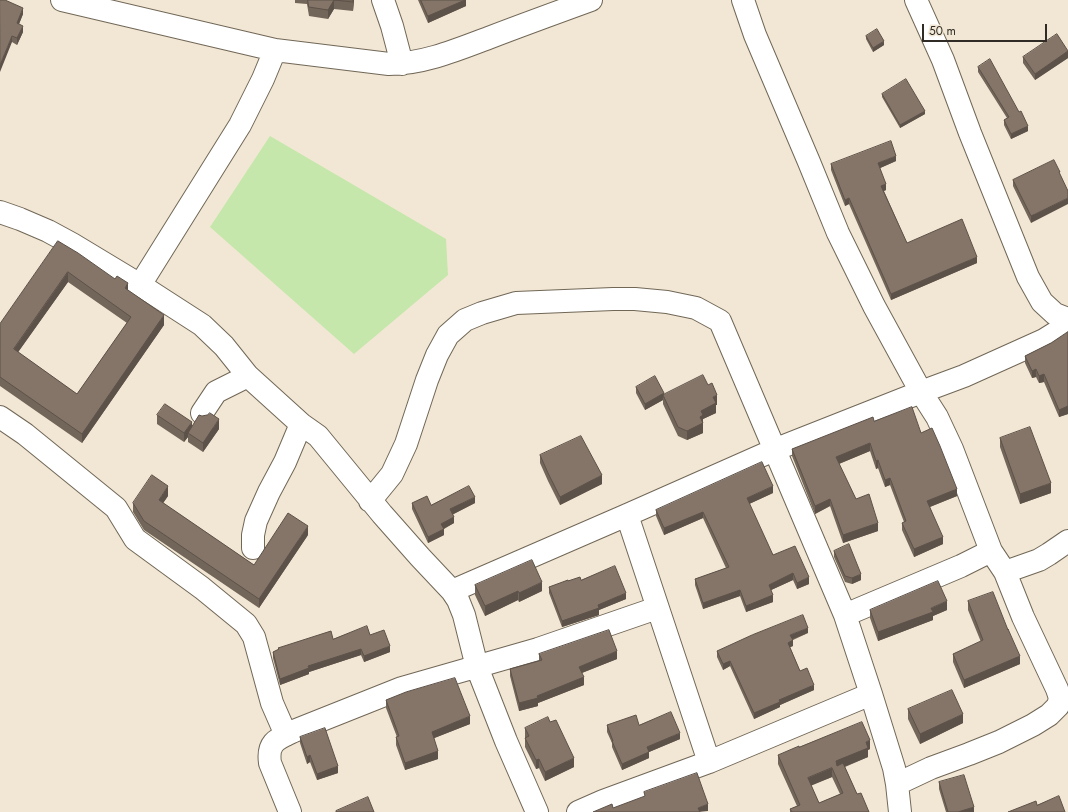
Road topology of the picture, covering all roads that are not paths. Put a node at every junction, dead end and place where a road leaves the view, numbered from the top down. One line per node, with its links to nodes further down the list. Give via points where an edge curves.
1 (62, 0): 6 (street)
2 (383, 0): 7 (street)
3 (592, 0): 7 (street, via 454,51)
4 (743, 0): 13 (street, via 755,35 838,233)
5 (916, 0): 10 (street, via 943,60 1028,277 1042,302 1056,314)
6 (275, 50): 7 (street); 9 (street, via 240,125)
7 (402, 64)
8 (0, 212): 9 (street, via 54,234)
9 (140, 285): 12 (street, via 202,326 224,346)
10 (1068, 319)
11 (1068, 325): 13 (street, via 1044,340 964,376)
12 (248, 376): 14 (street, via 216,392); 16 (street)
13 (921, 392): 17 (street); 22 (street, via 937,416 952,449)
14 (202, 413)
15 (0, 417): 30 (street, via 25,434 116,508 135,539 246,624 254,637 272,703)
16 (301, 424): 18 (street, via 318,436); 21 (street, via 256,521 252,535)
17 (774, 450): 18 (street, via 720,321 696,308 636,299 516,303 466,320 448,334 437,355 406,444 392,474); 19 (street); 26 (street)
18 (370, 501): 24 (street)
19 (627, 515): 24 (street); 25 (street)
20 (1068, 542): 23 (street, via 1039,560)
21 (253, 548)
22 (991, 551): 23 (street); 26 (street)
23 (1005, 572): 28 (street, via 1024,617)
24 (452, 591): 27 (street, via 464,615)
25 (658, 608): 27 (street); 31 (street)
26 (845, 615): 29 (street)
27 (477, 667): 30 (street, via 402,688); 34 (street)
28 (1063, 688): 32 (street, via 1058,706 1043,719 999,742)
29 (871, 694): 31 (street); 32 (street)
30 (286, 735): 33 (street, via 271,746 269,758)
31 (709, 762): 35 (street)
32 (897, 784): 36 (street)
33 (290, 812)
34 (537, 812)
35 (578, 812)
36 (900, 812)

